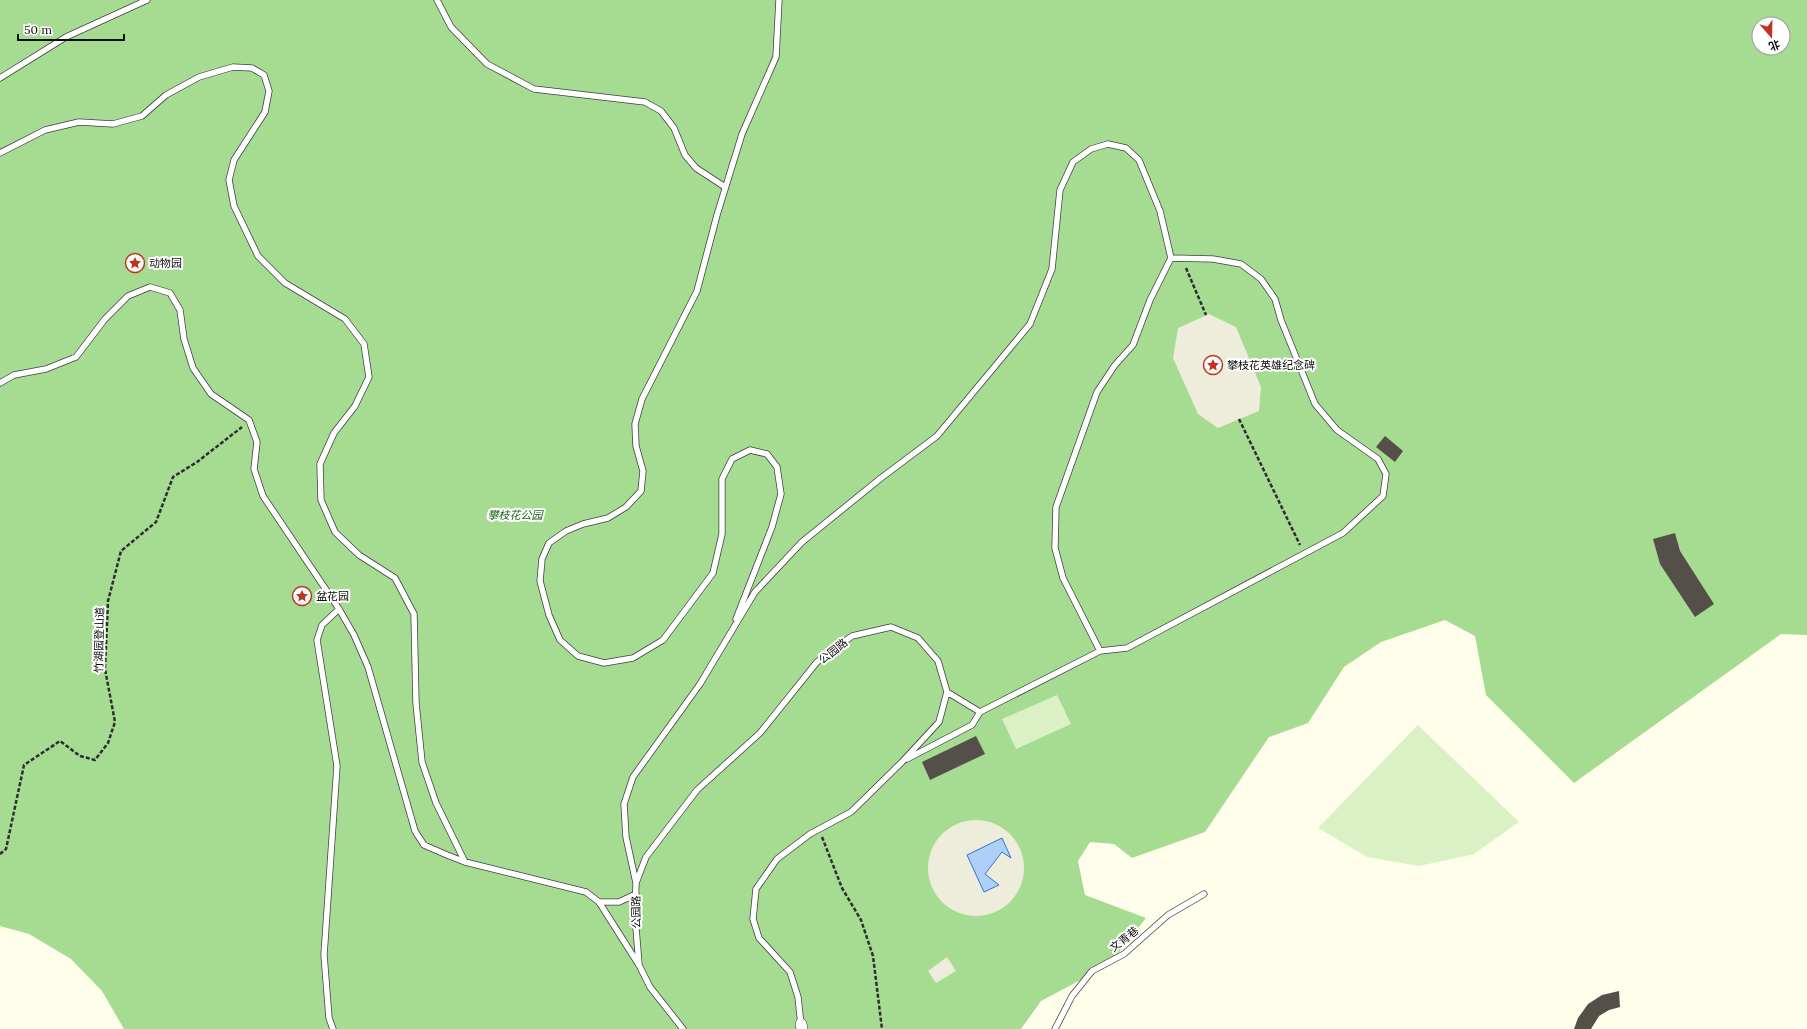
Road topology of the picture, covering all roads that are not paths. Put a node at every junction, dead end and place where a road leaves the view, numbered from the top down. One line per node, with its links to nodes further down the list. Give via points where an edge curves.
1 (147, 0): 4 (lane, via 66,37)
2 (437, 0): 6 (lane, via 451,26 487,64 534,90 644,102 660,111 674,128 685,155 696,168)
3 (779, 0): 6 (lane, via 776,57 742,134)
4 (0, 78)
5 (0, 153): 15 (lane, via 45,130 80,122 113,124 142,116 166,94 199,77 219,71 233,67 252,68 264,75 269,91 265,112 234,160 229,180 234,206 258,256 284,283 345,319 364,344 369,377 355,406 334,433 320,464 321,500 335,532 359,555 395,578 414,614 416,703 422,762 436,803)
6 (725, 187): 10 (lane, via 697,291 642,399 635,424 636,446 643,471 641,491 626,507 608,518 566,531 549,543 542,559 540,580 548,615 560,640 578,656 604,663 633,658 663,640 713,573 722,534 722,478 732,459 750,450 767,454 777,467 781,494 772,528)
7 (1171, 258): 10 (lane, via 1160,211 1139,160 1126,148 1108,144 1091,149 1073,162 1060,190 1052,269 1030,324 937,436 802,542 755,592); 11 (lane, via 1150,300 1133,345 1115,365 1097,392 1056,507 1055,548 1063,578); 11 (lane, via 1213,259 1241,264 1261,279 1275,299 1315,404 1337,430 1378,459 1386,474 1383,496 1343,533 1127,648)
8 (0, 383): 9 (lane, via 14,375 46,368 76,357 105,319 128,296 150,287 170,293 180,310 184,339 193,368 211,394 249,420 257,442 254,469 263,496)
9 (339, 609): 15 (lane, via 368,666 415,832 424,845); 22 (lane, via 322,625 317,640 337,766 324,955 329,1018)
10 (729, 636): 16 (lane, via 700,684 633,777 624,804 626,837)
11 (1100, 651): 13 (lane)
12 (947, 692): 13 (lane); 14 (lane, via 939,722); 16 (lane, 公园路, via 938,661 918,638 891,627 852,636 818,662 760,732 697,790 646,857)
13 (980, 712): 14 (lane, via 972,725)
14 (902, 762): 21 (lane, via 851,812 777,859 756,889 753,919 759,938 790,972 798,997)
15 (465, 862): 19 (lane, via 586,892)
16 (636, 883): 17 (lane, 公园路)
17 (636, 894): 19 (lane, via 619,902); 20 (lane, 公园路)
18 (1204, 894): 24 (lane, 文青巷, via 1168,915 1124,954 1092,971 1072,996)
19 (599, 902): 20 (lane)
20 (639, 965): 23 (lane, 公园路, via 650,987)
21 (801, 1027)
22 (333, 1029)
23 (683, 1029)
24 (1055, 1029)

